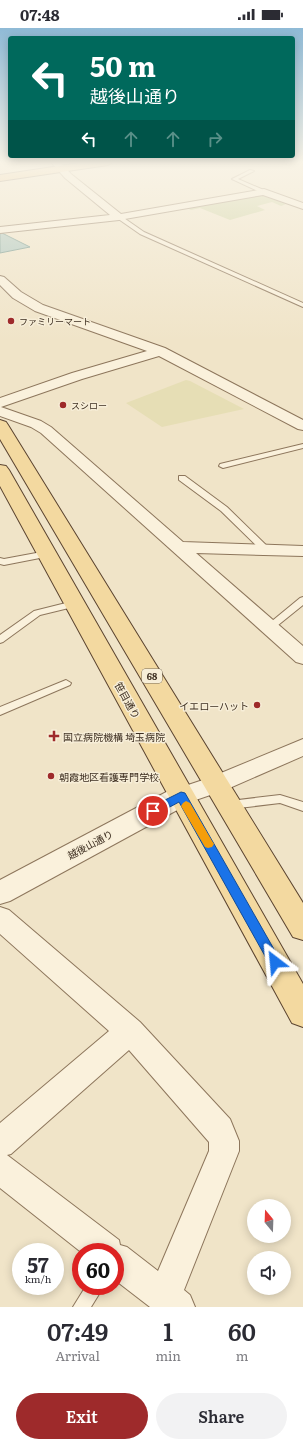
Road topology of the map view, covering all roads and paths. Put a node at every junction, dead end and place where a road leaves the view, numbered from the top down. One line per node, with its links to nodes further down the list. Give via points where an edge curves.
1 (76, 222): 3 (street)
2 (126, 222): 5 (lane, via 142,233)
3 (0, 230)
4 (0, 279): 6 (street, via 17,295 39,308)
5 (303, 306)
6 (160, 351): 7 (street); 10 (street)
7 (0, 403)
8 (0, 411): 15 (street, via 46,430)
9 (0, 425): 28 (main road, 68)
10 (303, 426)
11 (303, 446): 12 (lane)
12 (223, 466)
13 (2, 478): 18 (main road, 笹目通り)
14 (182, 478): 17 (lane, via 224,509)
15 (179, 547): 17 (street); 22 (street)
16 (300, 548): 17 (street)
17 (265, 550)
18 (47, 554): 19 (lane); 21 (main road, 笹目通り)
19 (0, 561)
20 (303, 600): 22 (lane)
21 (74, 604): 23 (lane, via 37,613); 29 (main road, 笹目通り)
22 (269, 628): 24 (street)
23 (0, 640)
24 (303, 657)
25 (66, 683): 26 (lane)
26 (0, 711)
27 (303, 747): 28 (street)
28 (217, 784): 29 (street); 30 (main road, 68)
29 (181, 796): 32 (street, 越後山通り); 35 (main road, 笹目通り)
30 (230, 805): 31 (lane, via 280,799); 34 (main road, 68)
31 (303, 807)
32 (0, 892)
33 (0, 918): 36 (street)
34 (303, 928)
35 (303, 1013)
36 (130, 1031): 37 (street); 42 (street, via 219,1130 224,1140 224,1151)
37 (0, 1143)
38 (0, 1168): 39 (street)
39 (96, 1243)
40 (124, 1266): 42 (street)
41 (90, 1295): 43 (lane)
42 (171, 1302)
43 (81, 1307)

